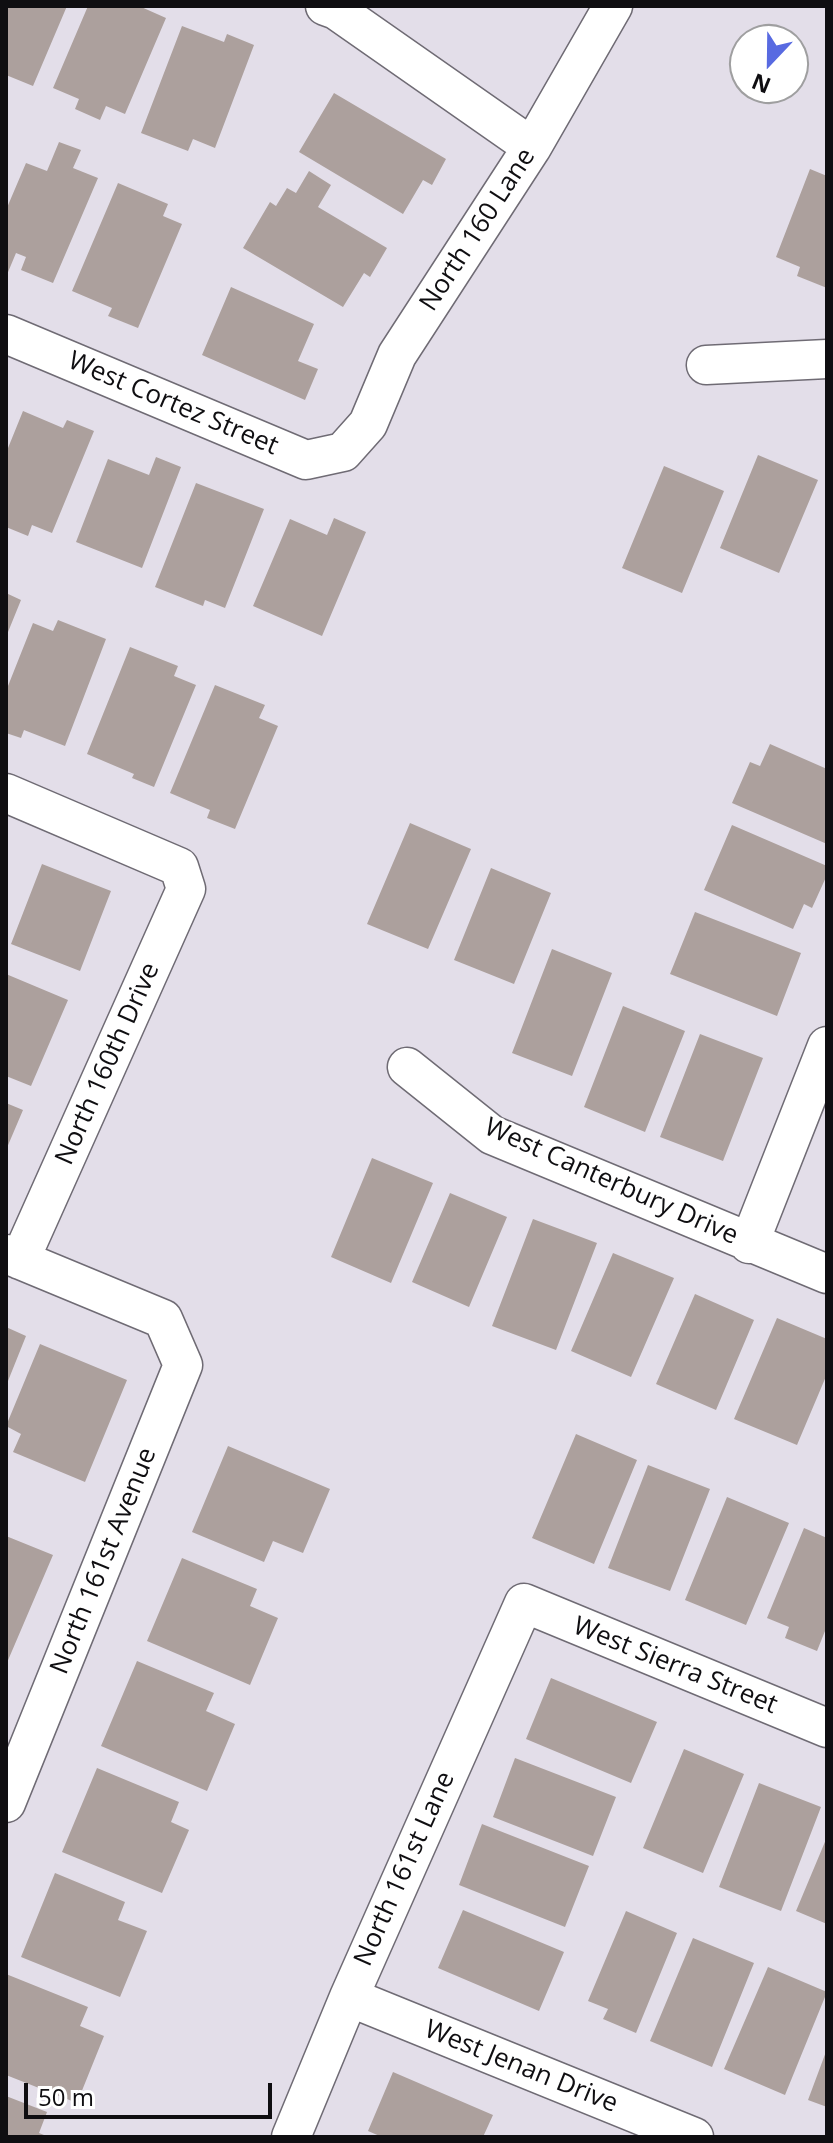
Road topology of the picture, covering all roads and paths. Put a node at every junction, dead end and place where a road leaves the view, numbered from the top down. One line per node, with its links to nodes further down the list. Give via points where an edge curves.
1 (325, 6): 3 (street)
2 (613, 6): 3 (street, North 160 Lane)
3 (532, 147): 7 (street, North 160 Lane, via 397,355 368,424)
4 (6, 334): 7 (street, West Cortez Street, via 306,460)
5 (827, 359): 6 (street)
6 (706, 365)
7 (343, 452)
8 (6, 793): 12 (street, North 160th Drive, via 179,867 186,889)
9 (827, 1046): 11 (street)
10 (407, 1067): 11 (street, West Canterbury Drive, via 492,1135)
11 (749, 1244): 13 (street, West Canterbury Drive)
12 (13, 1257): 16 (street, North 161st Avenue, via 163,1319 183,1365)
13 (827, 1274)
14 (524, 1603): 15 (street, West Sierra Street); 18 (street, North 161st Lane)
15 (827, 1728)
16 (19, 1738): 17 (street, North 161st Avenue)
17 (6, 1803)
18 (349, 1997): 19 (street, North 161st Lane); 20 (street, West Jenan Drive)
19 (291, 2137)
20 (694, 2137)

